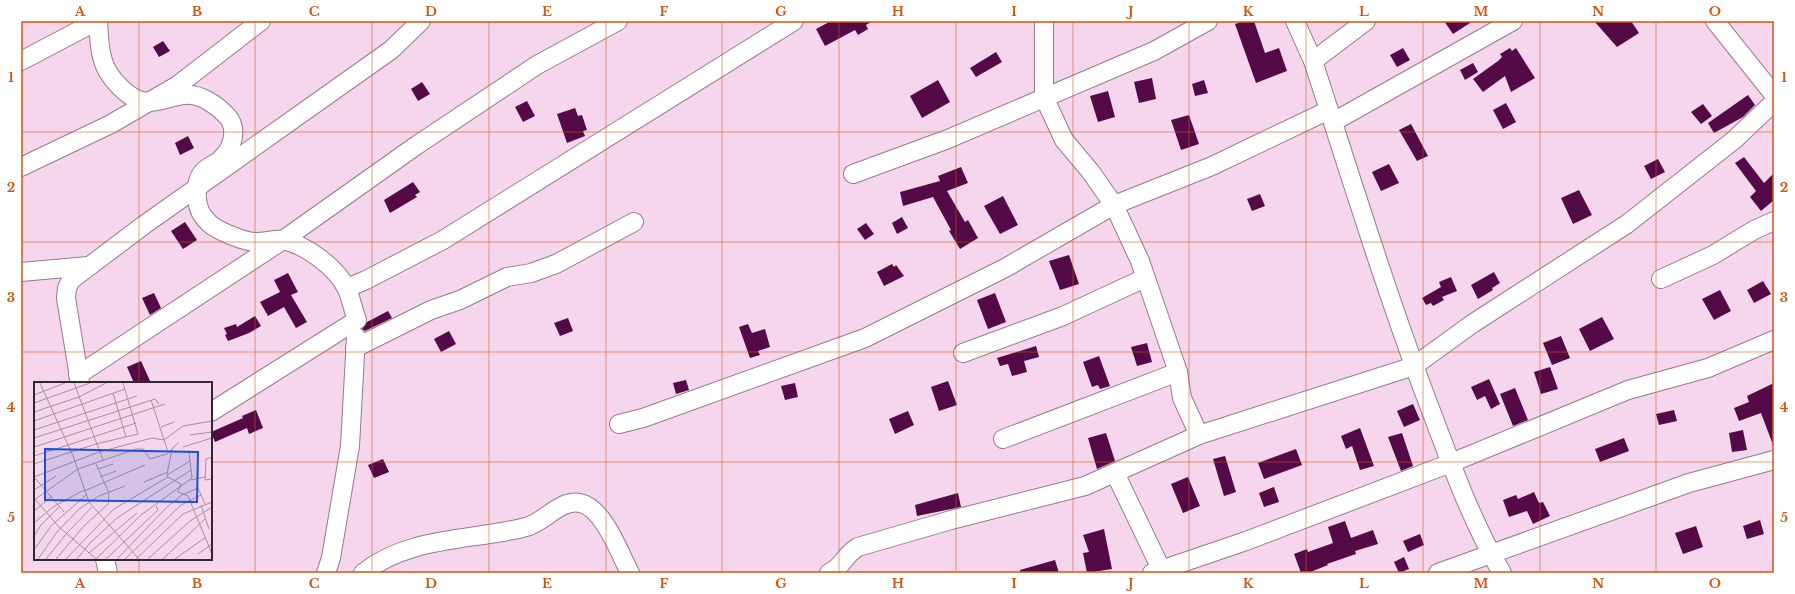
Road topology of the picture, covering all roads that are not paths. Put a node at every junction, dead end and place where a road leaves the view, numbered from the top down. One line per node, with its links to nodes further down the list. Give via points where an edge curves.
1 (98, 21): 12 (street); 16 (street, via 102,58 111,76 122,90 135,99)
2 (261, 21): 16 (street, via 178,85)
3 (421, 21): 21 (street, via 391,50)
4 (618, 21): 25 (street, via 536,65)
5 (794, 21): 30 (street, via 442,240)
6 (1044, 21): 15 (street)
7 (1208, 21): 15 (street, via 1154,51)
8 (1295, 21): 13 (street)
9 (1366, 21): 13 (street)
10 (1513, 21): 18 (street)
11 (1724, 24): 14 (street)
12 (21, 61)
13 (1313, 62): 18 (street)
14 (1774, 95)
15 (1044, 97): 20 (street, via 948,139); 22 (street, via 1064,140)
16 (148, 102): 19 (street, via 111,124); 21 (street, via 187,94 211,102 229,118 234,133 230,149 201,174)
17 (1774, 102): 35 (street, via 1734,140 1627,224 1472,324)
18 (1331, 116): 22 (street); 35 (street)
19 (21, 167)
20 (853, 174)
21 (196, 188): 25 (street, via 199,210 210,224 229,234 254,242); 26 (street)
22 (1114, 205): 28 (street, via 1140,261); 39 (street, via 1005,268 865,338 643,418)
23 (1774, 221): 29 (street, via 1713,255)
24 (634, 222): 33 (street, via 556,264 531,273 506,277 460,300 431,310)
25 (283, 240): 30 (street, via 317,256 330,267); 37 (street)
26 (88, 266): 27 (street); 37 (street, via 71,280 66,298)
27 (21, 272)
28 (1145, 278): 34 (street, via 1063,316); 36 (street)
29 (1661, 279)
30 (346, 288): 31 (street)
31 (357, 320): 33 (street); 38 (street)
32 (1774, 340): 43 (street, via 1708,368 1628,390)
33 (355, 348): 49 (street, via 350,446 331,558)
34 (963, 353)
35 (1414, 366): 40 (street); 43 (street)
36 (1178, 372): 40 (street, via 1182,398); 41 (street)
37 (79, 379)
38 (212, 411)
39 (618, 424)
40 (1199, 435): 44 (street)
41 (1003, 439)
42 (1774, 460): 45 (street, via 1688,483)
43 (1451, 463): 45 (street); 47 (street)
44 (1115, 473): 47 (street); 52 (street, via 1085,486 951,520 858,548 850,552 839,568)
45 (1490, 553): 53 (street); 54 (street)
46 (105, 560): 48 (street)
47 (1159, 572)
48 (108, 573)
49 (326, 573)
50 (363, 573): 51 (street, via 389,557 418,547 527,526 566,503 581,503 593,510 604,524)
51 (630, 573)
52 (829, 573)
53 (1438, 573)
54 (1502, 573)

